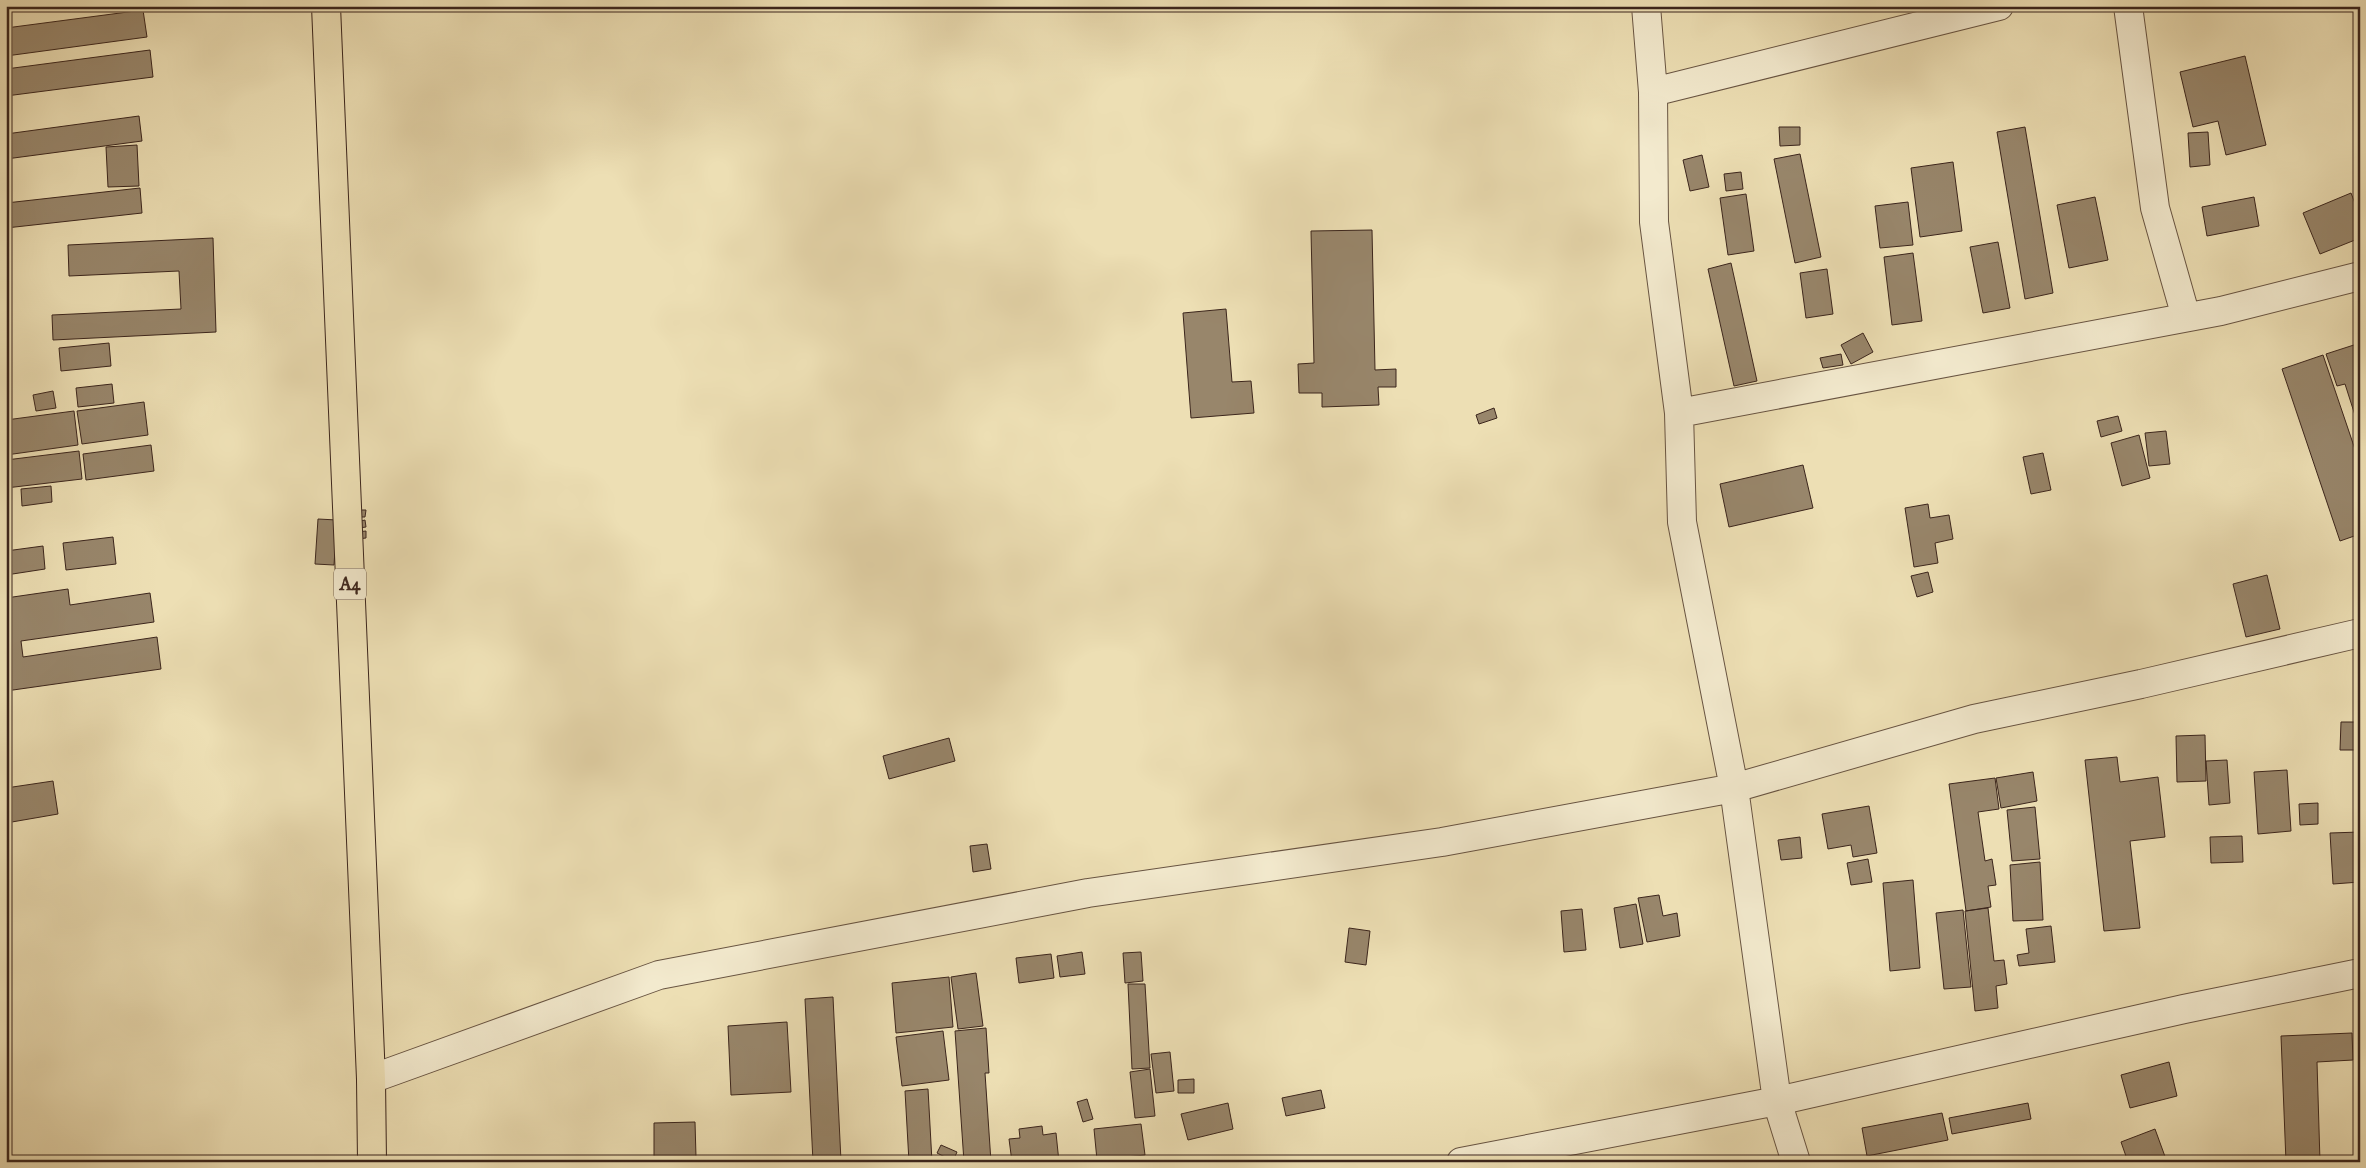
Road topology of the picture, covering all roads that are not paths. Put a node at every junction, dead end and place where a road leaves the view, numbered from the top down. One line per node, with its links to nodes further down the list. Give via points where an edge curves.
1 (326, 6): 12 (highway, A4)
2 (1646, 6): 5 (street)
3 (1999, 6): 5 (street)
4 (2128, 6): 7 (street, via 2155,208)
5 (1653, 92): 8 (street, via 1654,222)
6 (2360, 276): 7 (street)
7 (2186, 317): 8 (street)
8 (1679, 413): 10 (street, via 1682,522)
9 (2360, 633): 10 (street, via 1974,719)
10 (1734, 788): 12 (street, via 1442,842 1088,893 659,976); 13 (street)
11 (2360, 973): 13 (street, via 2184,1009)
12 (371, 1079): 14 (highway, A4)
13 (1777, 1101): 15 (street); 16 (street)
14 (372, 1162)
15 (1461, 1162)
16 (1796, 1162)

